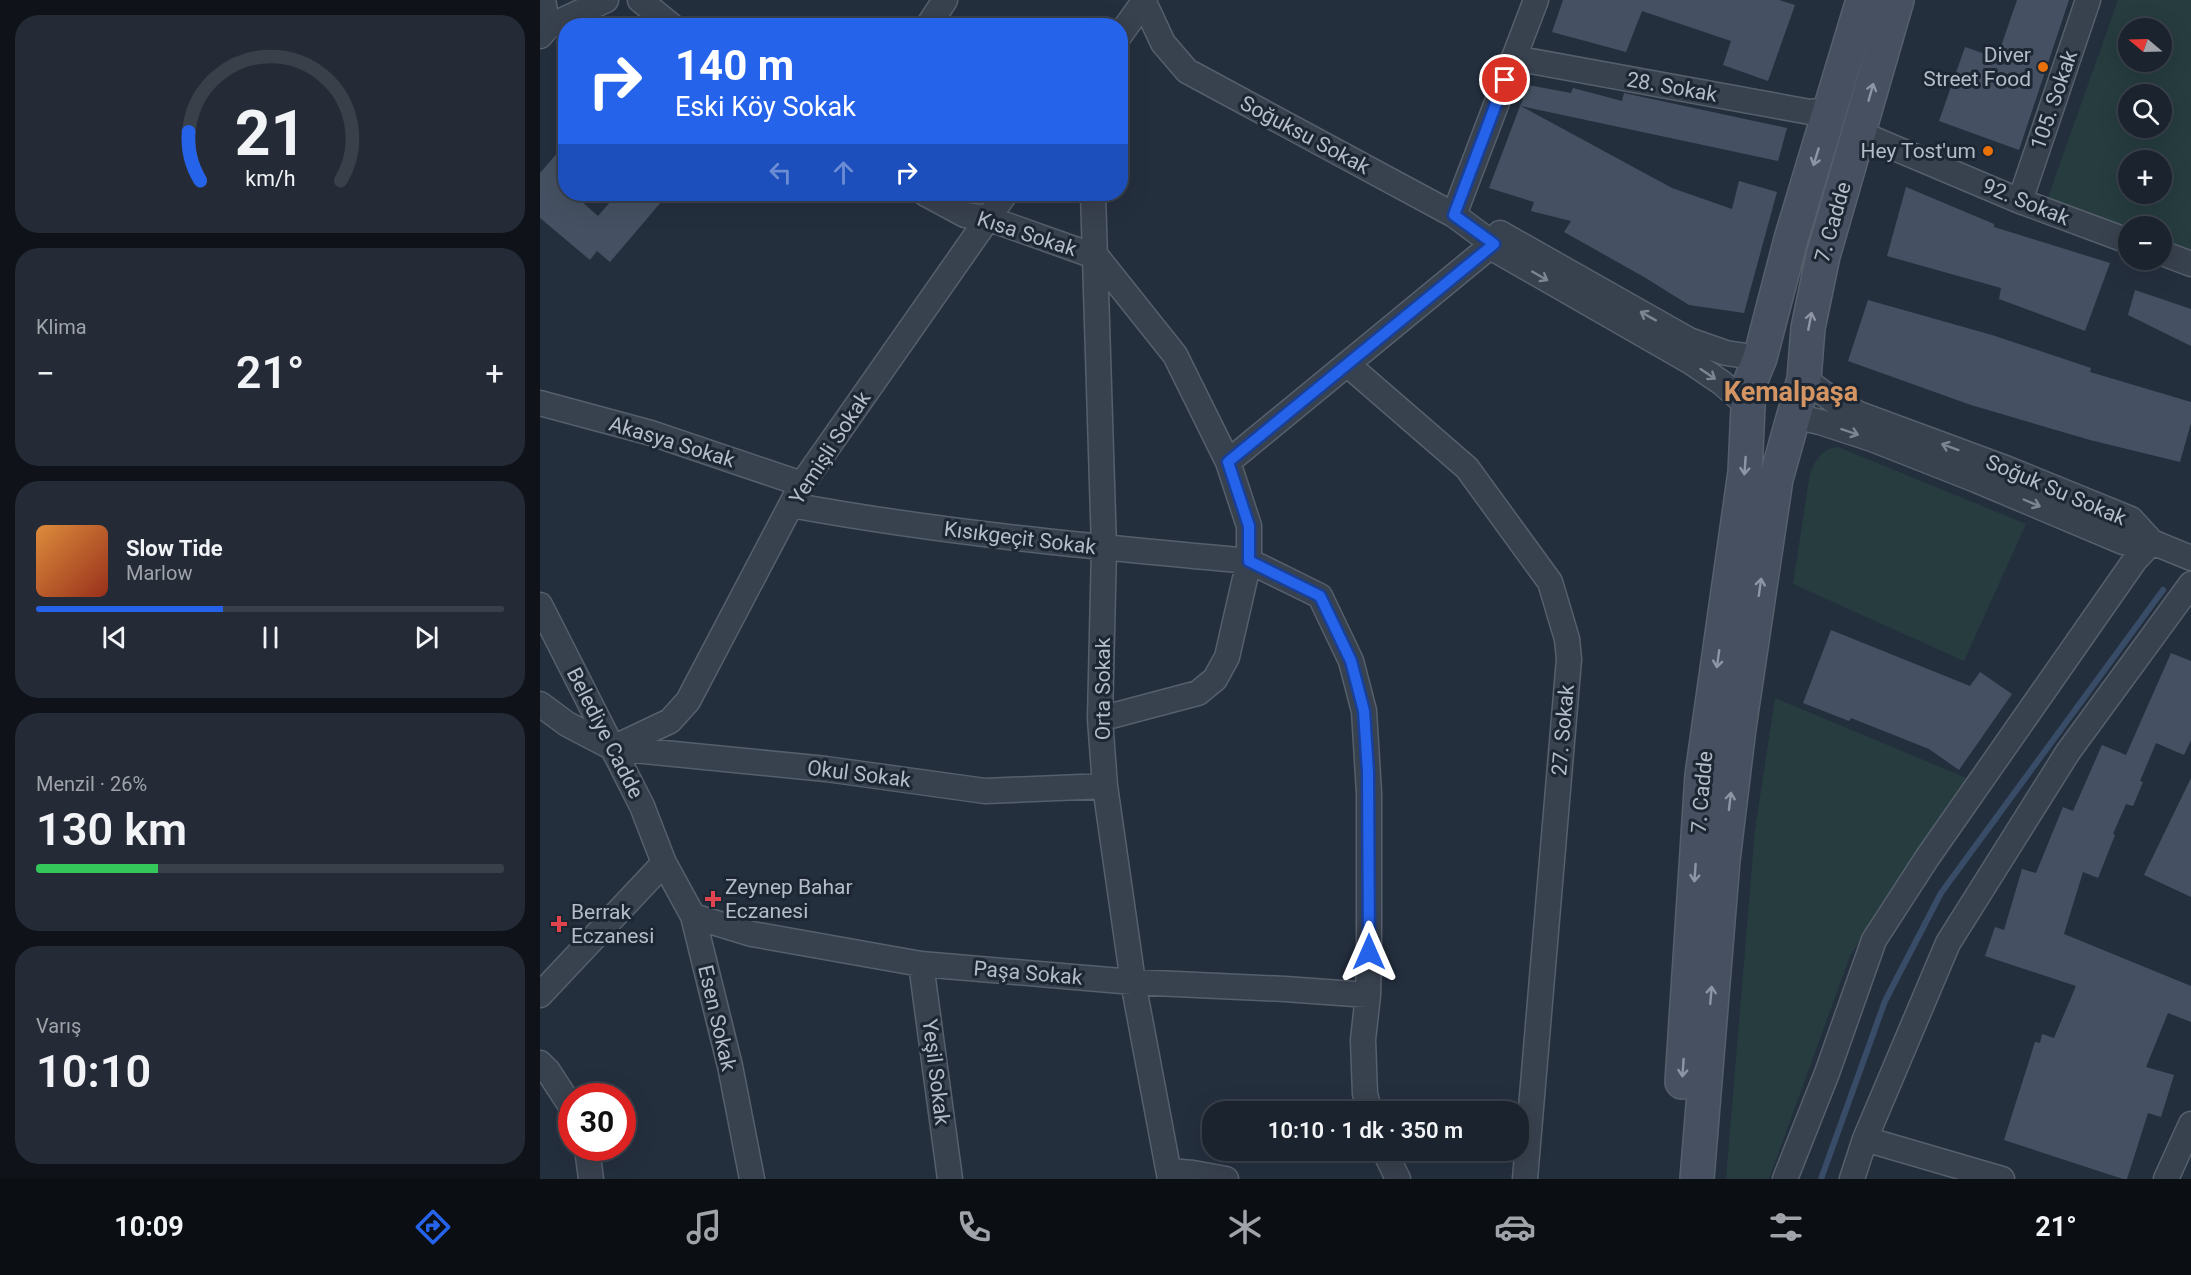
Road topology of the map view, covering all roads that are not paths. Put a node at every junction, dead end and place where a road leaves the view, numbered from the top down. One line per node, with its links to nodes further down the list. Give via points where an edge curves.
1 (543, 0): 15 (street)
2 (606, 0): 10 (street)
3 (640, 0): 11 (street)
4 (945, 0): 12 (street)
5 (1536, 0): 16 (street)
6 (1863, 0): 17 (main road, 7. Cadde)
7 (1897, 0): 18 (main road, 7. Cadde, one-way to 7)
8 (2088, 0): 22 (street, 105. Sokak)
9 (1144, 1): 13 (street); 23 (street, Soğuksu Sokak, via 1162,43 1187,71)
10 (571, 18)
11 (662, 18)
12 (933, 18)
13 (1128, 24)
14 (558, 25): 15 (street)
15 (544, 32)
16 (1514, 58): 17 (street, 28. Sokak, via 1810,112); 23 (street)
17 (1830, 110): 30 (main road, 7. Cadde, one-way to 30)
18 (1858, 134): 22 (street, 92. Sokak); 32 (main road, 7. Cadde, one-way to 18, via 1808,328 1823,256)
19 (939, 201): 24 (street, Kısa Sokak, via 965,215)
20 (1000, 201): 24 (street, Yemişli Sokak)
21 (1093, 201): 27 (street, Orta Sokak)
22 (2020, 201): 25 (street, 92. Sokak)
23 (1454, 215): 26 (street, Soğuksu Sokak)
24 (987, 218): 27 (street, Kısa Sokak); 37 (street, Yemişli Sokak)
25 (2118, 237)
26 (1494, 244): 30 (street, one-way to 26, via 1726,353 1689,340 1500,233); 31 (street); 34 (street, Soğuksu Sokak, one-way to 34, via 1494,249 1691,362)
27 (1097, 256): 36 (street, via 1174,355); 40 (street, Orta Sokak)
28 (2172, 257): 29 (street)
29 (2191, 264)
30 (1760, 358): 32 (main road, via 1775,360); 34 (main road, via 1749,385)
31 (1347, 364): 36 (street); 68 (street, 27. Sokak, via 1467,468 1550,582 1568,639)
32 (1804, 379): 35 (main road); 39 (street, Soğuk Su Sokak, one-way to 32, via 2131,519 1859,414)
33 (540, 403): 37 (street, Akasya Sokak, via 651,433)
34 (1749, 407): 35 (main road); 69 (main road, 7. Cadde, one-way to 69, via 1745,472 1702,776)
35 (1794, 416): 39 (street, Soğuk Su Sokak, one-way to 39, via 1882,443 2123,542); 70 (main road, 7. Cadde, one-way to 35, via 1723,860 1738,739 1776,479)
36 (1228, 462): 42 (street, via 1249,526)
37 (802, 484): 38 (street, Yemişli Sokak)
38 (791, 505): 40 (street, Kısıkgeçit Sokak, via 881,522); 47 (street, Yemişli Sokak, via 688,701 670,720)
39 (2152, 542): 41 (street); 71 (street, via 2108,598 1874,940)
40 (1104, 548): 42 (street, Kısıkgeçit Sokak); 46 (street, Orta Sokak)
41 (2191, 558)
42 (1249, 561): 46 (street, via 1227,657 1215,680 1198,693); 54 (street, via 1320,596 1351,661 1364,711 1369,793)
43 (2191, 584): 59 (street, via 2068,752 1948,943)
44 (540, 605): 47 (street, Belediye Cadde)
45 (540, 704): 47 (street, via 567,724)
46 (1100, 719): 48 (street, Orta Sokak)
47 (613, 748): 48 (street, Okul Sokak, via 826,769 985,791); 49 (street, Belediye Cadde)
48 (1105, 786): 52 (street, Orta Sokak)
49 (664, 863): 50 (street, Esen Sokak); 53 (street)
50 (693, 916): 51 (street, Paşa Sokak, via 752,934); 64 (street, Esen Sokak, via 730,1066)
51 (921, 964): 52 (street, Paşa Sokak); 65 (street, Yeşil Sokak)
52 (1133, 982): 54 (street, Paşa Sokak); 62 (street, Orta Sokak)
53 (540, 995)
54 (1368, 995): 57 (street, via 1363,1041)
55 (540, 1063): 56 (street)
56 (558, 1086)
57 (1367, 1101)
58 (2191, 1124): 74 (street)
59 (1865, 1139): 72 (street); 73 (street)
60 (589, 1161): 63 (street)
61 (1389, 1161): 67 (street)
62 (1170, 1175): 66 (street, via 1193,1173)
63 (591, 1179)
64 (752, 1179)
65 (950, 1179)
66 (1226, 1179)
67 (1398, 1179)
68 (1525, 1179)
69 (1675, 1179)
70 (1697, 1179)
71 (1785, 1179)
72 (1852, 1179)
73 (2002, 1179)
74 (2166, 1179)

